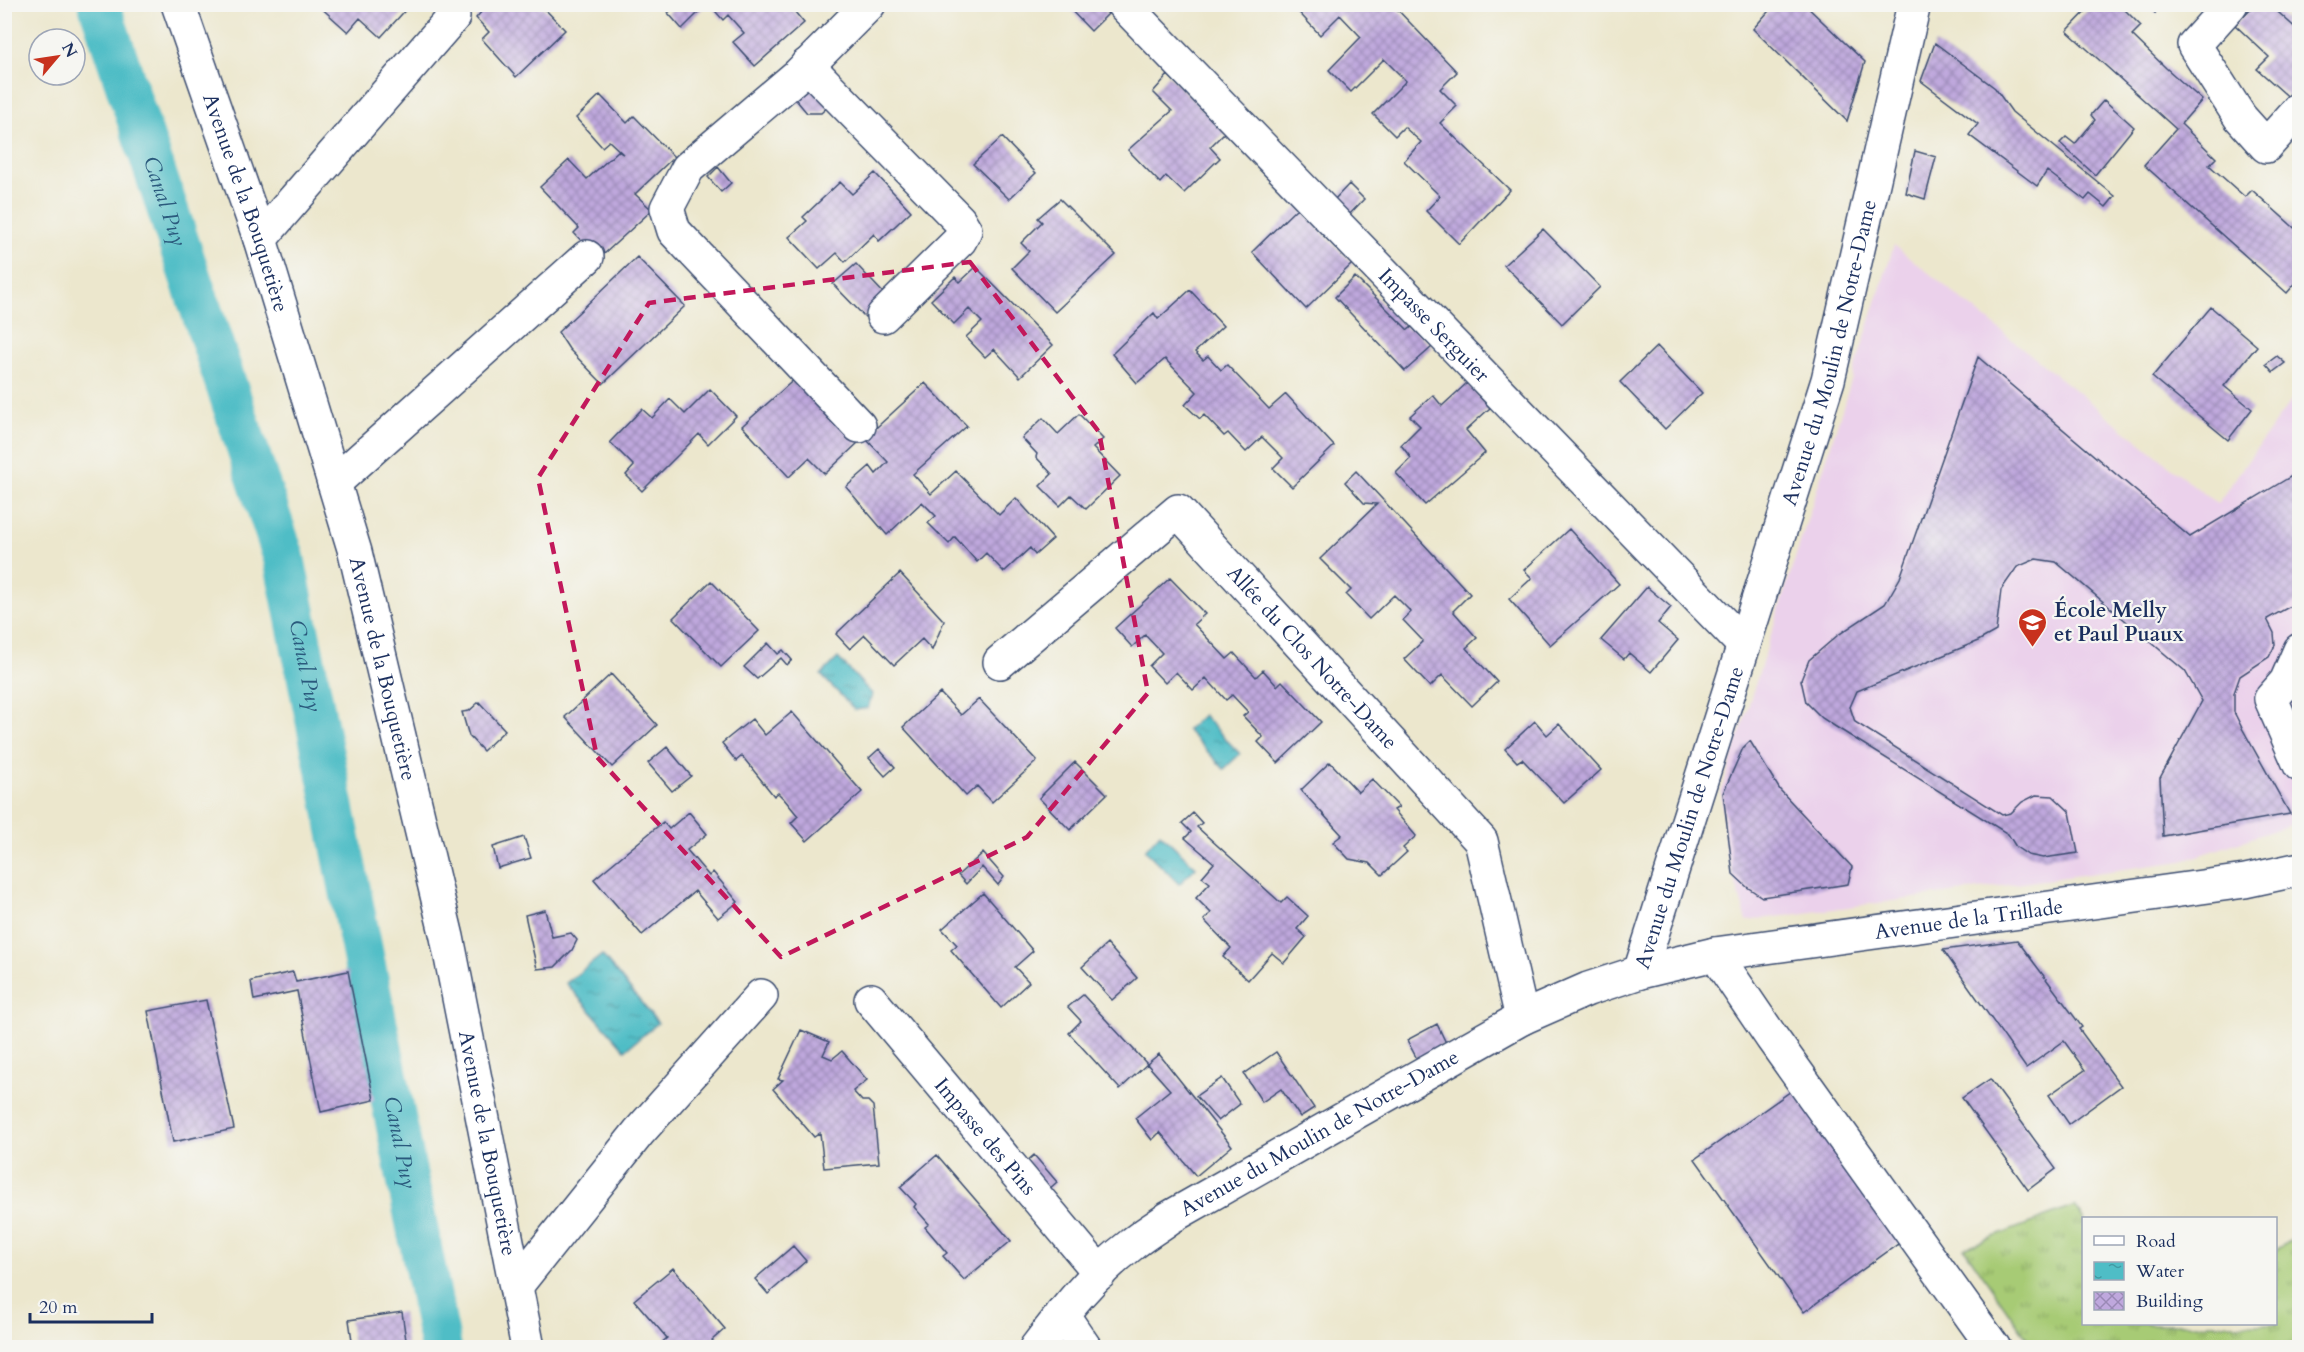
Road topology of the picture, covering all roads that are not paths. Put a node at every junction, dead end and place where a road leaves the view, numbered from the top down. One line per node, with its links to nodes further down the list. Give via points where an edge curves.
1 (178, 4): 9 (street, Avenue de la Bouquetière)
2 (869, 4): 7 (street)
3 (1124, 4): 14 (street, Impasse Serguier)
4 (1914, 4): 14 (street, Avenue du Moulin de Notre-Dame, via 1828,380)
5 (2230, 4): 8 (street, via 2194,45 2240,117 2266,146)
6 (453, 17): 9 (street)
7 (807, 65): 11 (street, via 965,230 960,240); 12 (street, via 688,168 667,208 674,231)
8 (2300, 108)
9 (260, 239): 13 (street, Avenue de la Bouquetière)
10 (587, 256): 13 (street)
11 (883, 316)
12 (859, 426)
13 (334, 483): 25 (street, Avenue de la Bouquetière, via 355,552 447,937)
14 (1744, 645): 20 (street, Avenue du Moulin de Notre-Dame)
15 (2300, 650): 17 (street, via 2286,682 2271,699)
16 (1000, 662): 23 (street, Allée du Clos Notre-Dame, via 1178,511 1481,841)
17 (2300, 765)
18 (2300, 869): 19 (street, Avenue de la Trillade, via 2245,881)
19 (1715, 954): 20 (street, Avenue de la Trillade); 30 (street)
20 (1640, 972): 23 (street, Avenue du Moulin de Notre-Dame, via 1588,989)
21 (761, 996): 25 (street, via 639,1132)
22 (870, 1000): 24 (street, Impasse des Pins)
23 (1522, 1018): 24 (street, Avenue du Moulin de Notre-Dame, via 1169,1218 1130,1245)
24 (1100, 1273): 26 (street, Avenue du Moulin de Notre-Dame)
25 (516, 1286): 27 (street, Avenue de la Bouquetière)
26 (1062, 1314): 28 (street, Avenue du Moulin de Notre-Dame); 29 (street)
27 (528, 1347)
28 (1036, 1347)
29 (1085, 1347)
30 (1994, 1347)

